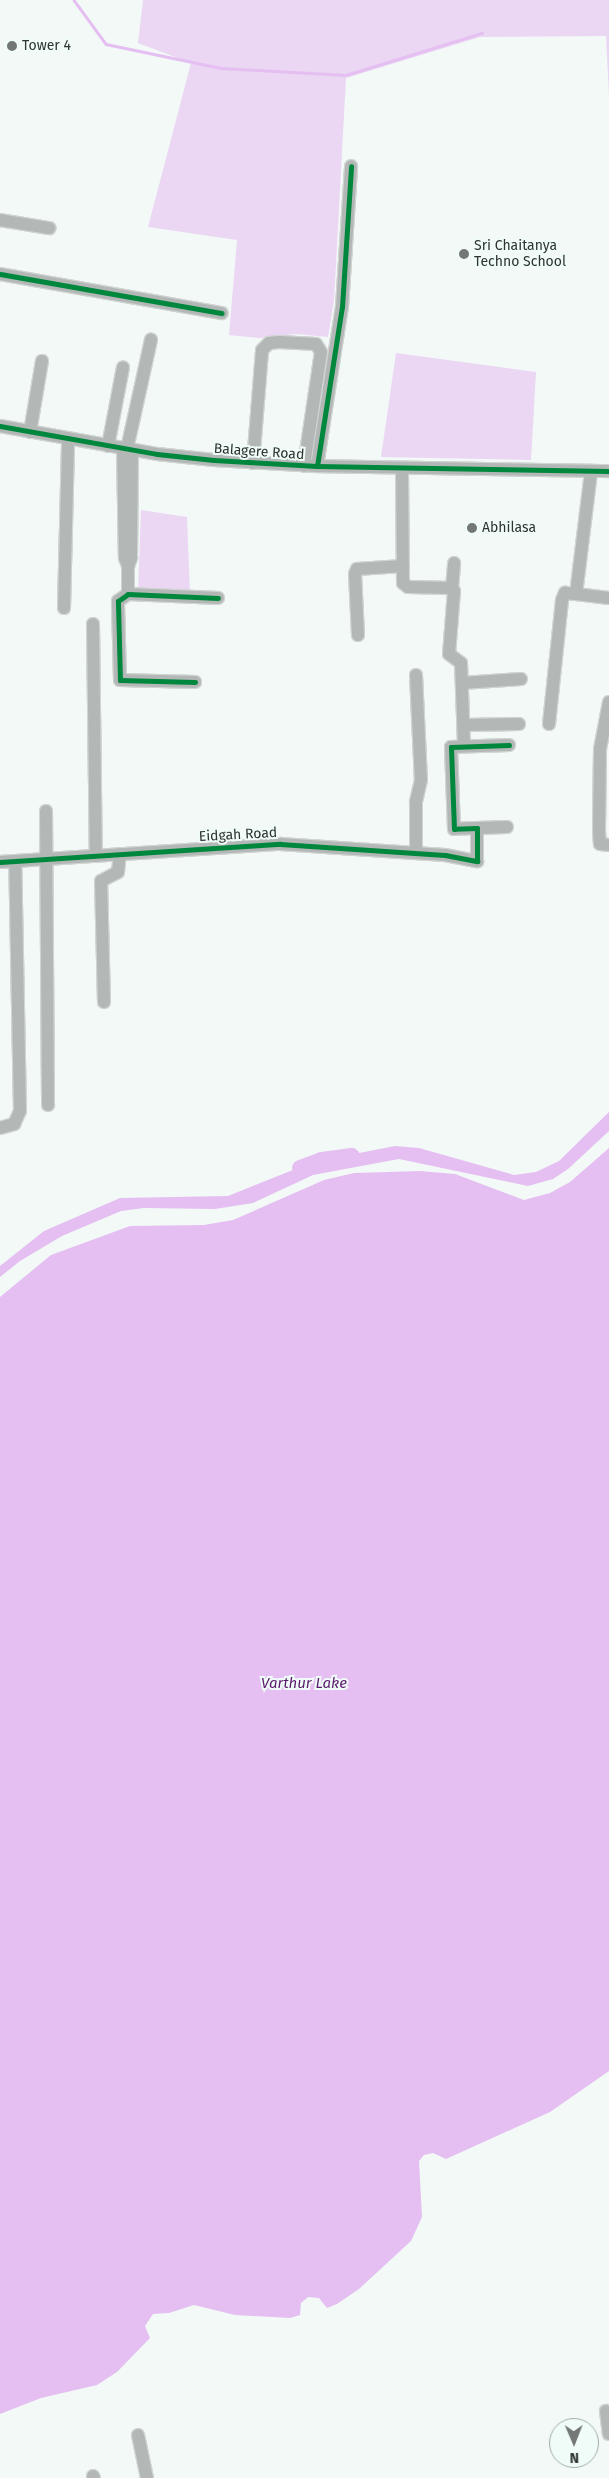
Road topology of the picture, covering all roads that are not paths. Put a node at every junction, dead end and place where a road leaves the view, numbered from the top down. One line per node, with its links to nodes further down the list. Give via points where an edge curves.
1 (351, 166): 15 (street, via 342,307)
2 (0, 220): 3 (street)
3 (49, 228)
4 (0, 274): 5 (street)
5 (222, 313)
6 (151, 340): 13 (street)
7 (42, 361): 10 (street)
8 (123, 367): 12 (street)
9 (0, 426): 10 (street, Balagere Road)
10 (30, 432): 11 (street, Balagere Road)
11 (68, 439): 12 (street, Balagere Road); 26 (street)
12 (108, 446): 13 (street, Balagere Road)
13 (127, 449): 14 (street, Balagere Road); 22 (street, via 125,558)
14 (254, 463): 15 (street, Balagere Road); 15 (street, via 262,350 279,342 316,344 321,352)
15 (311, 466): 16 (street, Balagere Road)
16 (402, 468): 17 (street, Balagere Road); 20 (street)
17 (591, 471): 18 (street, Balagere Road); 23 (street)
18 (609, 471)
19 (454, 563): 21 (street)
20 (403, 566): 21 (street, via 403,583 408,587); 28 (street, via 357,569)
21 (452, 588): 32 (street, via 449,654 461,663)
22 (128, 594): 24 (street); 31 (street, via 118,601 120,680)
23 (576, 594): 25 (street); 35 (street, via 563,595)
24 (218, 598)
25 (609, 598)
26 (64, 608)
27 (93, 624): 45 (street)
28 (358, 636)
29 (416, 675): 43 (street, via 421,780 416,802)
30 (521, 679): 32 (street)
31 (195, 682)
32 (462, 683): 36 (street)
33 (609, 702): 42 (street, via 600,749)
34 (519, 724): 36 (street)
35 (549, 724)
36 (464, 725): 38 (street)
37 (509, 745): 38 (street)
38 (464, 746): 41 (street, via 451,747 454,829)
39 (46, 811): 46 (street)
40 (507, 827): 41 (street)
41 (477, 828): 43 (street, Eidgah Road, via 477,861)
42 (605, 845)
43 (416, 853): 44 (street, Eidgah Road, via 280,844)
44 (120, 854): 45 (street, Eidgah Road); 49 (street, via 118,872 102,882)
45 (96, 856): 46 (street, Eidgah Road)
46 (47, 859): 47 (street, Eidgah Road); 50 (street)
47 (15, 861): 48 (street, Eidgah Road); 51 (street, via 20,1111 14,1124)
48 (0, 862)
49 (104, 1002)
50 (48, 1105)
51 (0, 1128)
52 (606, 2411): 53 (street)
53 (609, 2434)
54 (138, 2435): 55 (street)
55 (147, 2478)

